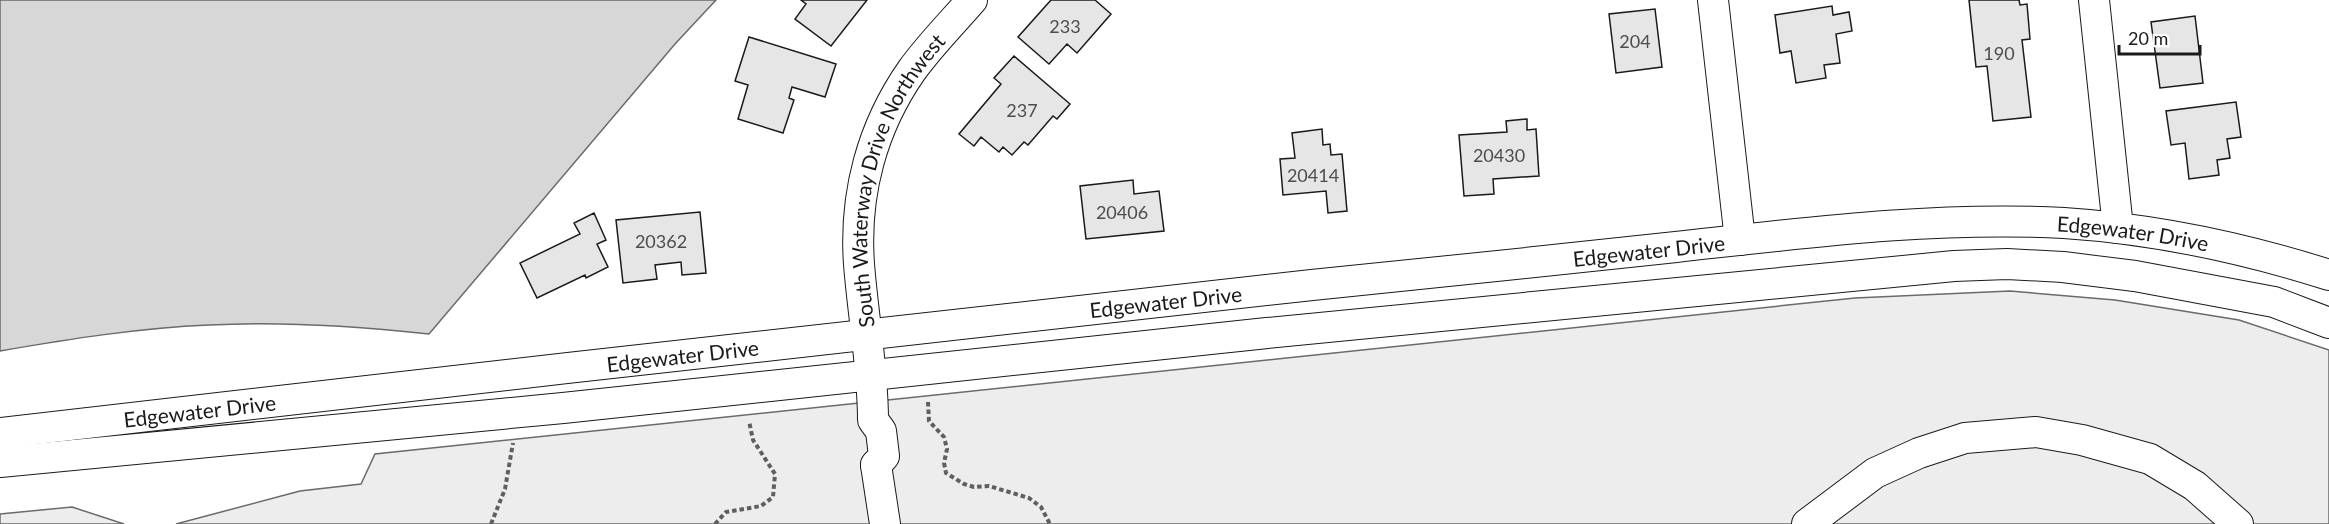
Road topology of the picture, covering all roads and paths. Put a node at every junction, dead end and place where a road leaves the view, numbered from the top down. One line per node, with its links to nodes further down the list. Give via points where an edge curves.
1 (972, 0): 8 (street, South Waterway Drive Northwest, via 914,68 894,98 868,162 858,228)
2 (1713, 0): 5 (street)
3 (2094, 0): 4 (street)
4 (2118, 228): 5 (street, Edgewater Drive, via 2050,223 1924,223); 6 (street, Edgewater Drive, via 2245,249)
5 (1740, 240): 8 (street, Edgewater Drive)
6 (2329, 275)
7 (2329, 323): 9 (street, Edgewater Drive, via 2274,302 2135,276 2007,264 1267,333)
8 (866, 333): 9 (street, South Waterway Drive Northwest); 12 (street, Edgewater Drive)
9 (870, 375): 14 (street, Edgewater Drive); 17 (street, South Waterway Drive Northwest, via 873,420 863,434 867,459 876,465)
10 (928, 402): 18 (path, via 929,420 944,437 946,473 964,484 988,486 1029,498 1041,507)
11 (749, 421): 16 (path, via 753,440 775,474 773,497 761,506 726,512)
12 (0, 433)
13 (513, 443): 15 (path, via 505,489)
14 (0, 462)
15 (491, 524)
16 (715, 524)
17 (885, 524)
18 (1050, 524)
19 (1807, 524): 20 (street, via 1875,473 1919,453 1965,438 2036,432 2150,459 2195,486)
20 (2238, 524)

